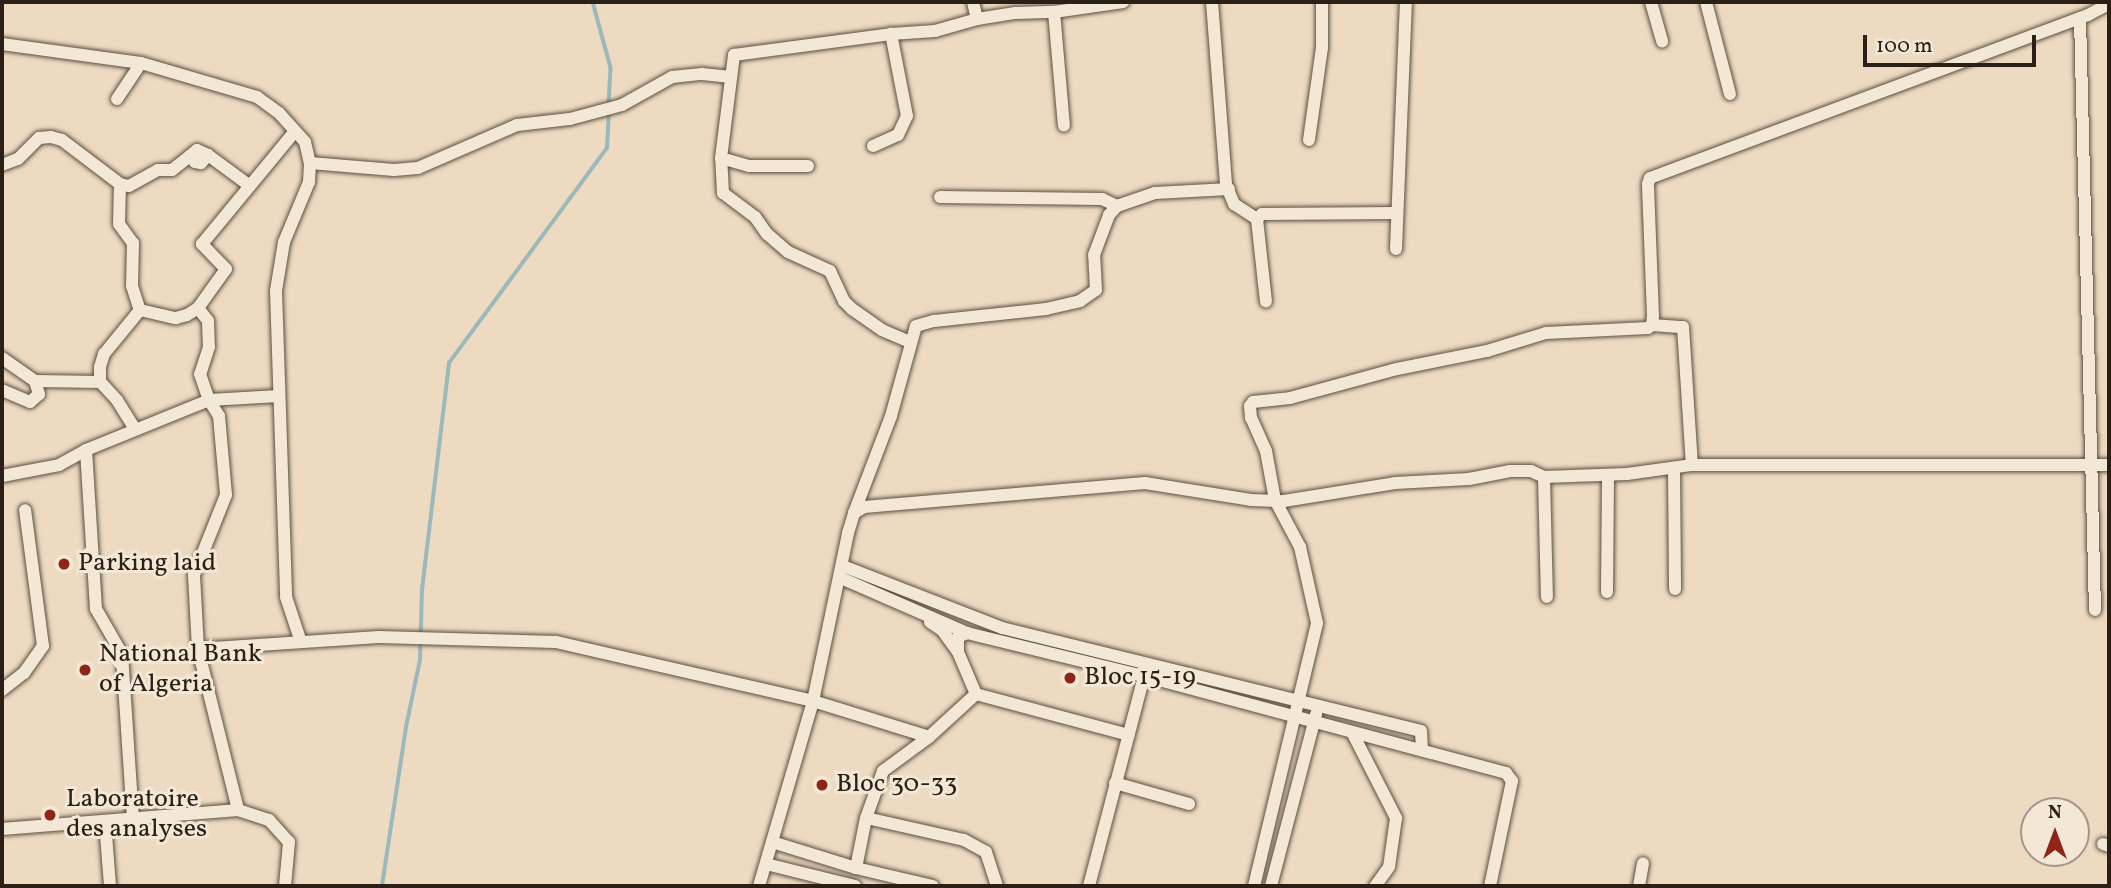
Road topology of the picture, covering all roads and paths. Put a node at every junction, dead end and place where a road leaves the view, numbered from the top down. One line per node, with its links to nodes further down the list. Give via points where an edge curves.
1 (973, 2): 13 (street)
2 (1123, 2): 10 (street)
3 (1212, 2): 31 (street)
4 (1322, 2): 23 (street, via 1322,48)
5 (1406, 2): 34 (street)
6 (1651, 2): 15 (street)
7 (1706, 2): 19 (street)
8 (2084, 2): 12 (street)
9 (2109, 4): 12 (street)
10 (1068, 5): 11 (street)
11 (1054, 12): 13 (street); 21 (street)
12 (2084, 17): 40 (street, via 1650,178); 51 (street)
13 (976, 19): 14 (street, via 935,31)
14 (891, 34): 18 (street, via 734,55); 24 (street, via 907,116 898,135)
15 (1662, 41)
16 (2, 44): 17 (street)
17 (141, 63): 20 (street); 22 (street, via 257,97)
18 (731, 77): 25 (street); 26 (street, via 672,77 622,105 570,119 517,125 418,168)
19 (1730, 94)
20 (117, 99)
21 (1064, 126)
22 (295, 131): 26 (street, via 305,142); 30 (street)
23 (1309, 141)
24 (873, 146)
25 (721, 158): 28 (street, via 748,166); 41 (street, via 723,193 732,202 755,217 788,252 830,271 852,309)
26 (310, 163): 46 (street, via 306,191 278,266)
27 (2, 164): 29 (street, via 18,159 39,138 51,137)
28 (808, 166)
29 (120, 184): 30 (street, via 129,186 158,170 172,170 197,150); 39 (street, via 119,224 133,243 132,286)
30 (250, 186): 38 (street, via 202,244 226,269)
31 (1229, 189): 33 (street, via 1155,193); 35 (street, via 1234,204)
32 (940, 197): 33 (street, via 1102,198)
33 (1117, 206): 41 (street, via 1094,255 1096,290 1090,297 1046,309 920,324)
34 (1397, 213): 35 (street, via 1262,214); 36 (street)
35 (1257, 219): 37 (street)
36 (1396, 249)
37 (1266, 302)
38 (198, 308): 39 (street, via 176,318); 47 (street, via 208,321 209,348 200,373)
39 (140, 310): 44 (street, via 104,354)
40 (1652, 324): 50 (street, via 1683,327); 57 (street, via 1648,328 1546,333 1290,398 1253,402 1251,418 1266,452)
41 (910, 342): 59 (street, via 891,416)
42 (2, 358): 43 (street)
43 (35, 382): 44 (street); 45 (street, via 39,394 30,402)
44 (100, 382): 48 (street)
45 (2, 390)
46 (279, 396): 47 (street); 67 (street, via 286,603)
47 (209, 400): 48 (street); 68 (street, via 219,416 226,495 194,575)
48 (135, 429): 49 (street)
49 (86, 450): 55 (street, via 59,465); 86 (street, via 96,609 122,654)
50 (1692, 465): 51 (street); 53 (street)
51 (2090, 465): 52 (street); 65 (street)
52 (2109, 465)
53 (1674, 469): 54 (street); 61 (street)
54 (1608, 475): 56 (street); 62 (street)
55 (2, 476)
56 (1544, 477): 57 (street, via 1531,471 1510,471); 63 (street)
57 (1275, 500): 59 (street, via 1145,483 864,507); 73 (street, via 1300,547 1317,623)
58 (25, 510): 71 (street, via 43,646 24,673)
59 (854, 513): 60 (street)
60 (842, 572): 64 (street); 73 (street, via 1002,628); 74 (street)
61 (1675, 589)
62 (1607, 592)
63 (1548, 597)
64 (909, 608): 66 (street); 69 (street, via 942,630)
65 (2095, 610)
66 (968, 633): 69 (street, via 958,637); 70 (street)
67 (301, 642): 68 (street); 74 (street, via 379,637 574,644)
68 (198, 649): 84 (street)
69 (958, 652): 72 (street)
70 (1144, 676): 76 (street); 79 (street)
71 (2, 690)
72 (976, 694): 79 (street); 80 (street)
73 (1299, 700): 75 (street); 76 (street)
74 (813, 701): 80 (street); 89 (street)
75 (1318, 705): 77 (street); 81 (street, via 1421,731)
76 (1295, 717): 77 (street); 100 (street)
77 (1313, 721): 78 (street); 101 (street)
78 (1352, 732): 81 (street); 102 (street, via 1396,818 1389,867)
79 (1129, 735): 82 (street)
80 (929, 737): 85 (street, via 883,771)
81 (1422, 749): 103 (street, via 1506,773 1512,781)
82 (1115, 783): 83 (street); 99 (street)
83 (1189, 804)
84 (238, 810): 86 (street); 94 (street, via 269,820 289,842)
85 (866, 818): 92 (street); 98 (street, via 964,841 986,852)
86 (133, 819): 87 (street)
87 (105, 822): 88 (street); 93 (street)
88 (2, 829)
89 (772, 842): 91 (street); 92 (street)
90 (1643, 863): 104 (street)
91 (766, 864): 95 (street); 96 (street)
92 (856, 868): 97 (street)
93 (110, 886)
94 (285, 886)
95 (760, 886)
96 (855, 886)
97 (933, 886)
98 (997, 886)
99 (1089, 886)
100 (1254, 886)
101 (1271, 886)
102 (1375, 886)
103 (1490, 886)
104 (1639, 886)

